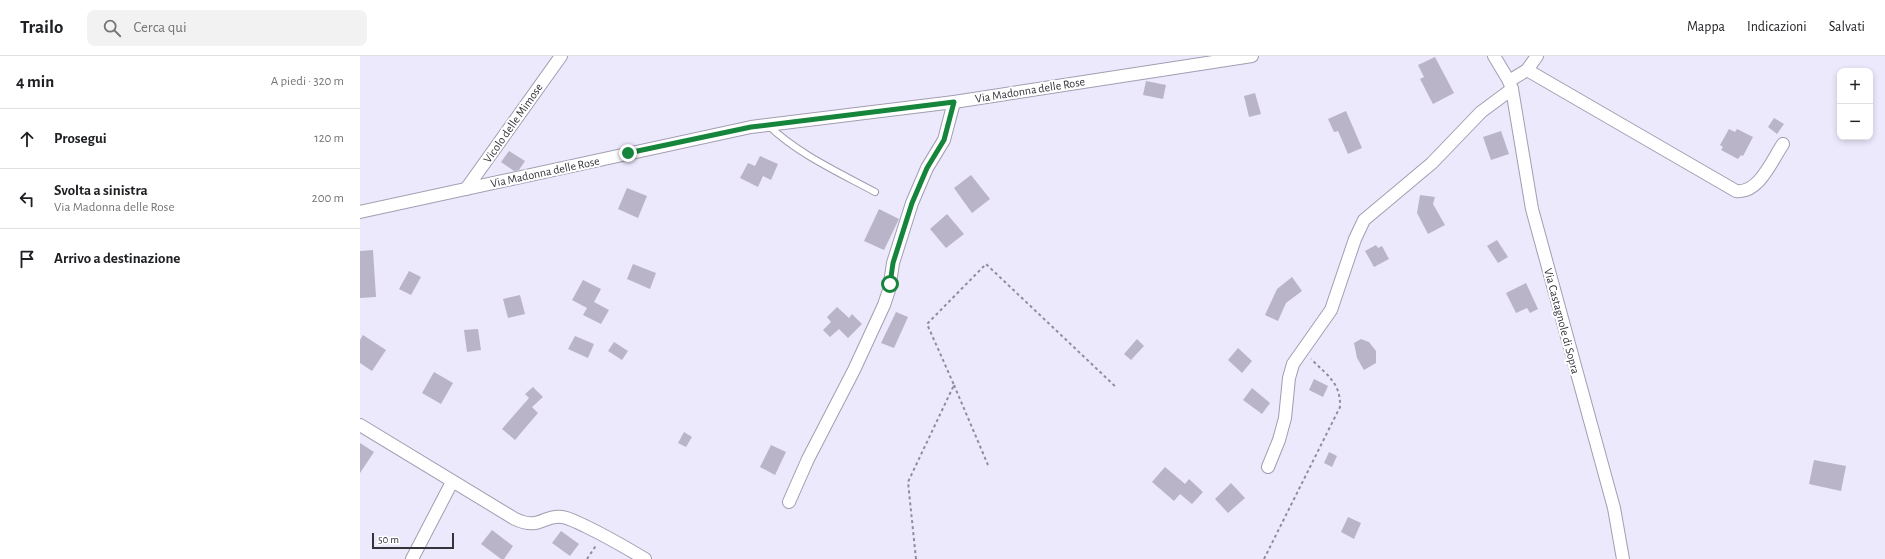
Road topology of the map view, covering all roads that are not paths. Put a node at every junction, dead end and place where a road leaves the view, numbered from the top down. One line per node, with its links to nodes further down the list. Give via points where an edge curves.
1 (561, 56): 10 (street, Vicolo delle Mimose)
2 (1252, 56): 7 (street, Via Madonna delle Rose)
3 (1494, 56): 6 (street)
4 (1537, 56): 5 (street)
5 (1527, 70): 6 (street); 9 (street, via 1736,191 1747,190 1758,182)
6 (1510, 85): 14 (street, via 1432,163 1364,220 1355,238 1331,310 1293,364 1289,378 1286,418); 19 (street, Via Castagnole di Sopra, via 1532,209 1614,508)
7 (954, 102): 8 (street, Via Madonna delle Rose); 16 (street, via 944,140 927,168 912,203 893,263 884,305)
8 (768, 125): 10 (street, Via Madonna delle Rose, via 715,134); 11 (lane, via 800,151)
9 (1783, 144)
10 (466, 189): 12 (street, Via Madonna delle Rose)
11 (874, 192)
12 (360, 212)
13 (360, 425): 15 (street)
14 (1268, 467)
15 (452, 482): 17 (street); 18 (street, via 522,522 534,524 562,517 607,537)
16 (789, 502)
17 (412, 559)
18 (645, 559)
19 (1623, 559)

